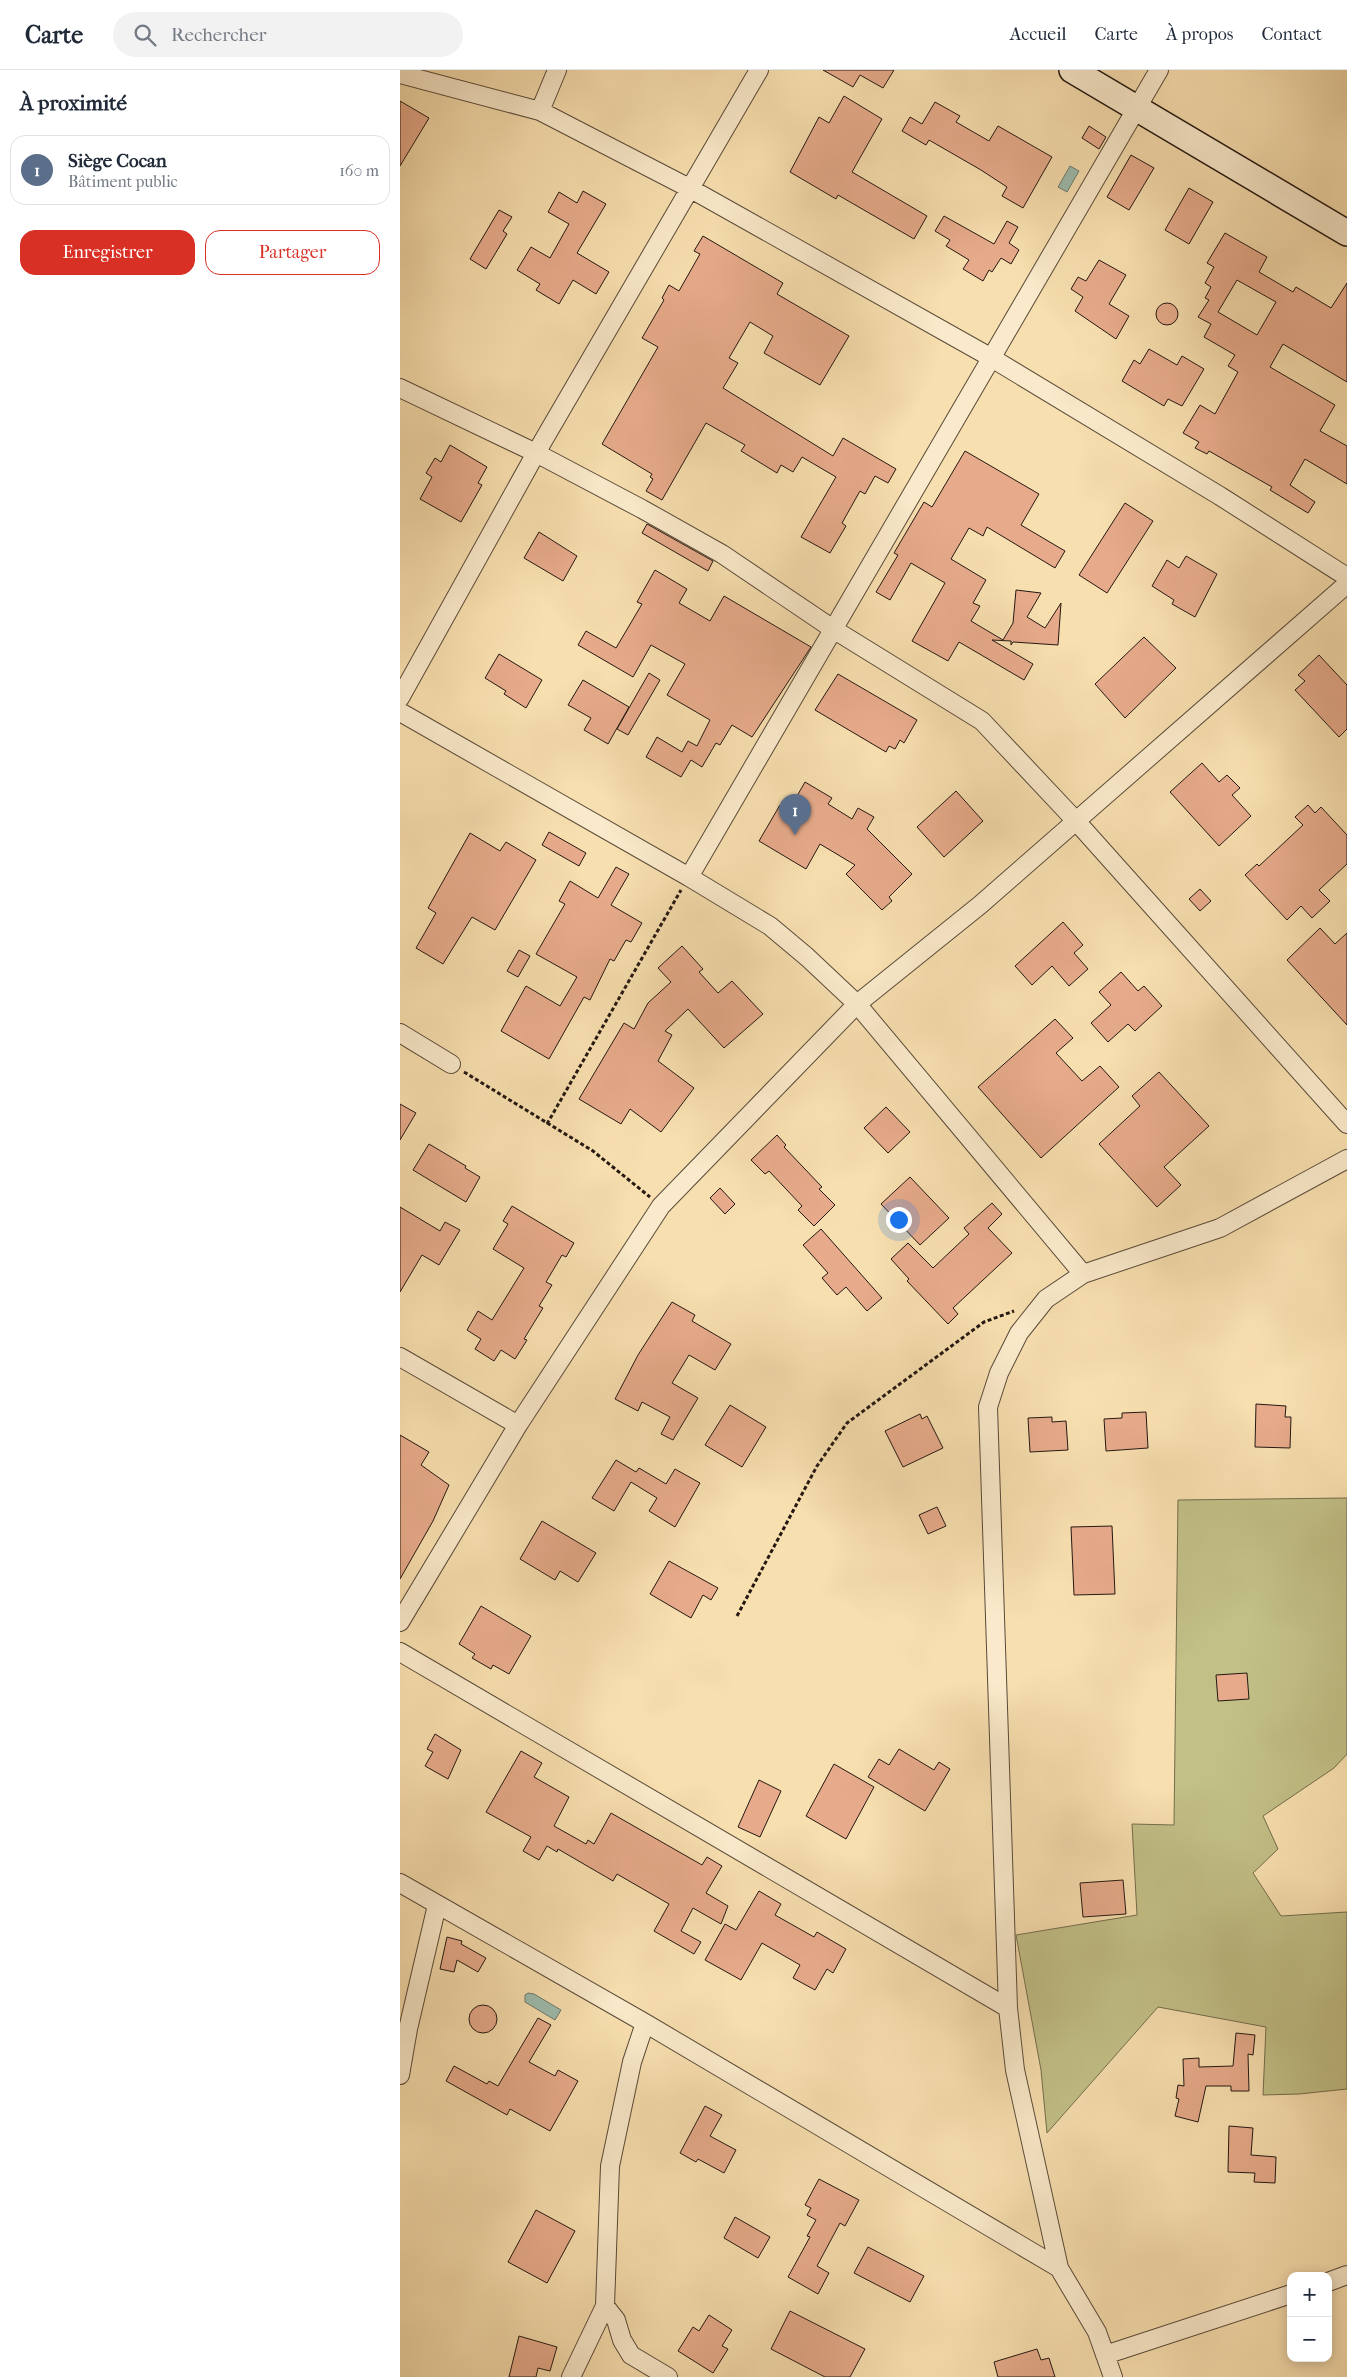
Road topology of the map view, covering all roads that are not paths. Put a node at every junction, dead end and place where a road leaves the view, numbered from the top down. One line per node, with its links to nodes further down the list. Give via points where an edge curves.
1 (557, 70): 7 (street)
2 (759, 70): 8 (street)
3 (1072, 70): 6 (street)
4 (1159, 70): 6 (street)
5 (400, 74): 7 (street)
6 (1137, 108): 9 (street); 10 (street)
7 (540, 111): 8 (street)
8 (691, 190): 10 (street); 12 (street)
9 (1347, 232)
10 (990, 357): 13 (street); 15 (street)
11 (400, 388): 12 (street)
12 (536, 453): 15 (street, via 722,554); 16 (street)
13 (1347, 577)
14 (1347, 584): 18 (street)
15 (833, 629): 18 (street, via 982,721); 19 (street)
16 (400, 698)
17 (400, 712): 19 (street)
18 (1076, 822): 20 (street); 23 (street)
19 (689, 877): 20 (street, via 770,926)
20 (857, 1004): 25 (street); 27 (street, via 662,1206)
21 (400, 1033): 22 (street)
22 (451, 1064)
23 (1347, 1124)
24 (1347, 1159): 25 (street, via 1220,1228)
25 (1083, 1274): 32 (street, via 1046,1299 1019,1333 998,1373 988,1407)
26 (400, 1357): 27 (street)
27 (518, 1426): 28 (street)
28 (400, 1622)
29 (400, 1652): 32 (street)
30 (400, 1883): 31 (street)
31 (437, 1905): 33 (street); 34 (street)
32 (1008, 2008): 35 (street, via 1014,2070)
33 (645, 2023): 35 (street); 39 (street, via 632,2062 610,2166)
34 (400, 2076)
35 (1059, 2268): 40 (street, via 1098,2332)
36 (1347, 2275): 37 (street)
37 (1332, 2281)
38 (1287, 2295): 40 (street)
39 (605, 2306): 41 (street); 42 (street, via 616,2320 631,2355)
40 (1105, 2355): 43 (street)
41 (571, 2377)
42 (668, 2377)
43 (1113, 2377)

